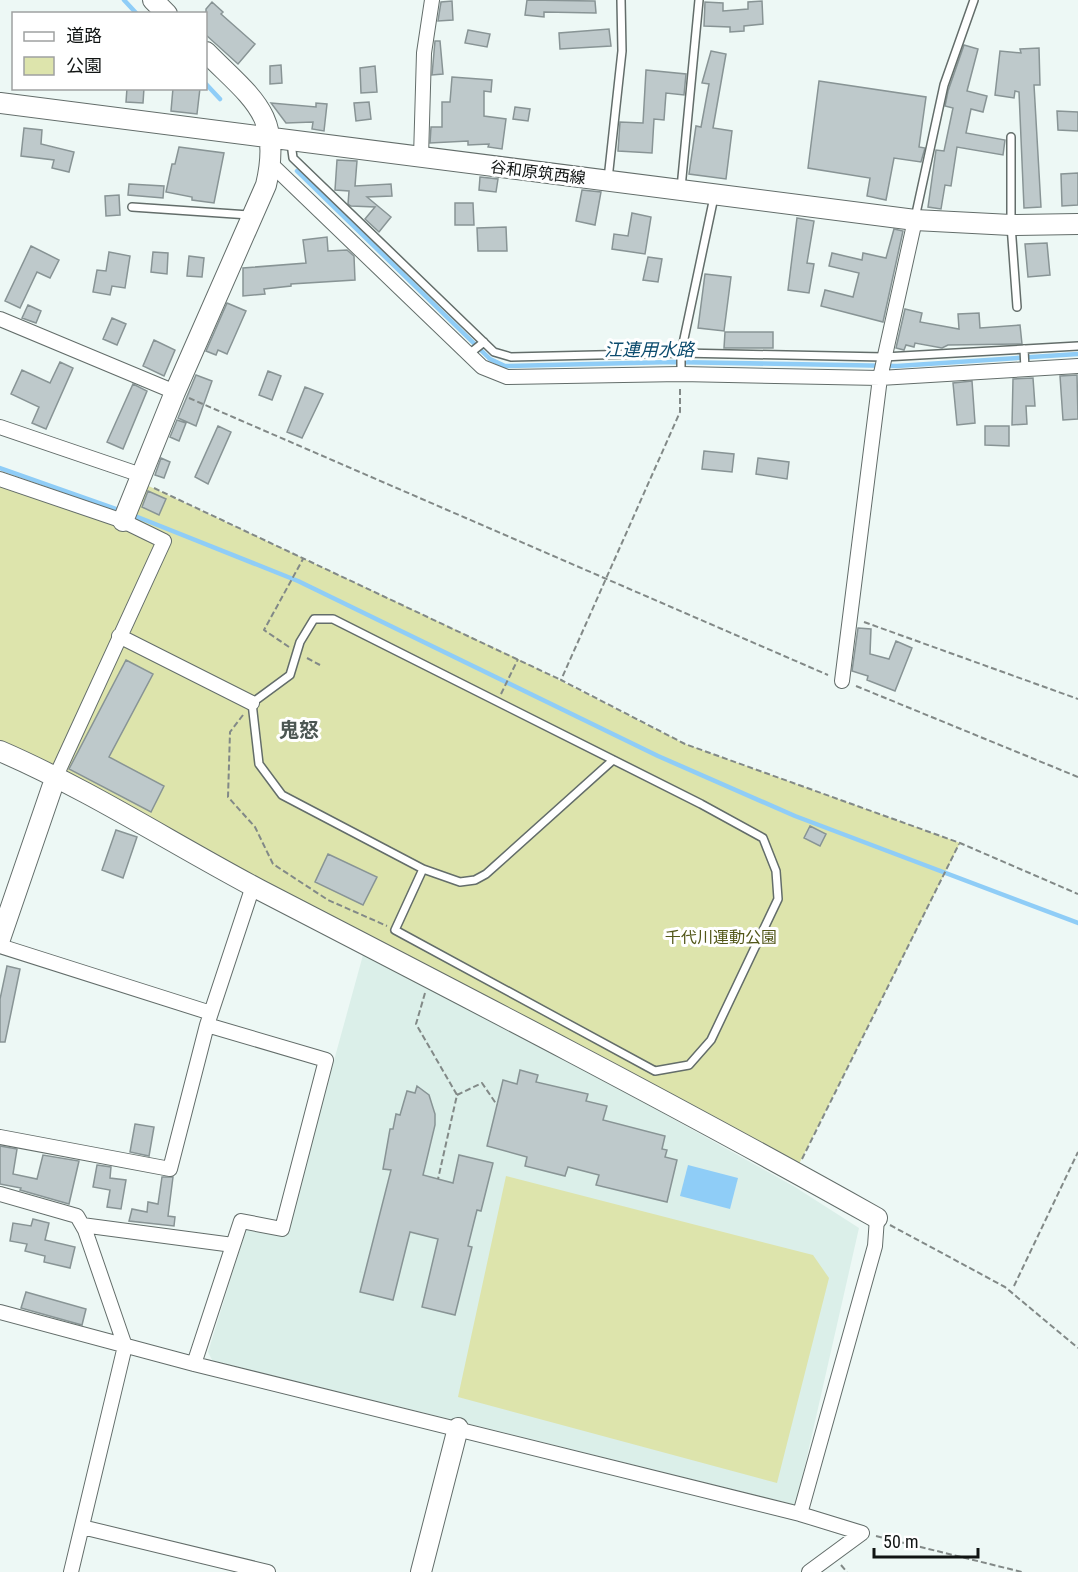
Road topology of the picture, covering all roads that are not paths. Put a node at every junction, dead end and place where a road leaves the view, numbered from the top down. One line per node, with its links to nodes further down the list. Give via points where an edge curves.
1 (153, 0): 6 (street)
2 (432, 0): 11 (street, via 424,53)
3 (621, 0): 13 (lane, via 622,51)
4 (699, 0): 14 (lane)
5 (974, 0): 18 (lane, via 944,85)
6 (165, 12)
7 (207, 53): 10 (street, via 257,103)
8 (0, 103): 10 (street, 谷和原筑西線)
9 (1011, 137): 20 (lane)
10 (281, 139): 11 (street, 谷和原筑西線); 12 (street); 23 (lane, via 292,158)
11 (421, 157): 13 (street, 谷和原筑西線)
12 (272, 164): 17 (street); 26 (street)
13 (608, 181): 14 (street, 谷和原筑西線)
14 (681, 190): 15 (street, 谷和原筑西線)
15 (714, 194): 18 (street, 谷和原筑西線); 27 (lane)
16 (132, 207): 17 (lane)
17 (253, 215): 33 (street)
18 (915, 220): 20 (street, 谷和原筑西線); 28 (street)
19 (1078, 224): 20 (street, 谷和原筑西線)
20 (1011, 225): 21 (lane)
21 (1017, 307)
22 (0, 319): 33 (street)
23 (483, 342): 26 (lane); 27 (lane, via 494,352 511,357)
24 (1078, 346): 25 (lane)
25 (1024, 349): 28 (lane); 30 (lane)
26 (472, 352): 31 (street, via 482,367 507,377)
27 (681, 353): 28 (lane); 31 (lane)
28 (884, 357): 32 (street)
29 (1078, 366): 30 (street)
30 (1025, 369): 32 (street)
31 (681, 374): 32 (street)
32 (880, 378): 39 (street)
33 (175, 392): 35 (street)
34 (0, 427): 35 (street)
35 (140, 478): 37 (street)
36 (0, 479): 37 (street)
37 (123, 521): 38 (street, via 164,541)
38 (119, 636): 40 (street); 43 (street)
39 (842, 681)
40 (252, 703): 42 (lane, via 290,675 314,619 333,619); 44 (lane, via 259,764 282,795)
41 (0, 751): 43 (street)
42 (613, 759): 44 (lane, via 480,877 460,882); 44 (lane, via 763,838 776,871 777,899 711,1040 688,1065 655,1071 395,930)
43 (56, 776): 45 (street); 46 (street)
44 (423, 869)
45 (253, 886): 48 (street); 51 (street, via 589,1059)
46 (0, 939)
47 (0, 946): 48 (street)
48 (209, 1019): 49 (street, via 170,1169); 53 (street, via 326,1060 282,1229 241,1221)
49 (0, 1137)
50 (0, 1194): 52 (street, via 77,1216)
51 (877, 1218): 58 (street, via 875,1246)
52 (82, 1226): 53 (street); 55 (street)
53 (233, 1245): 56 (street)
54 (0, 1312): 55 (street)
55 (125, 1346): 56 (street); 59 (street)
56 (194, 1364): 57 (street)
57 (458, 1428): 58 (street); 62 (street)
58 (800, 1514): 63 (street, via 862,1533)
59 (82, 1527): 60 (street); 61 (street)
60 (70, 1572)
61 (268, 1572)
62 (421, 1572)
63 (809, 1572)

